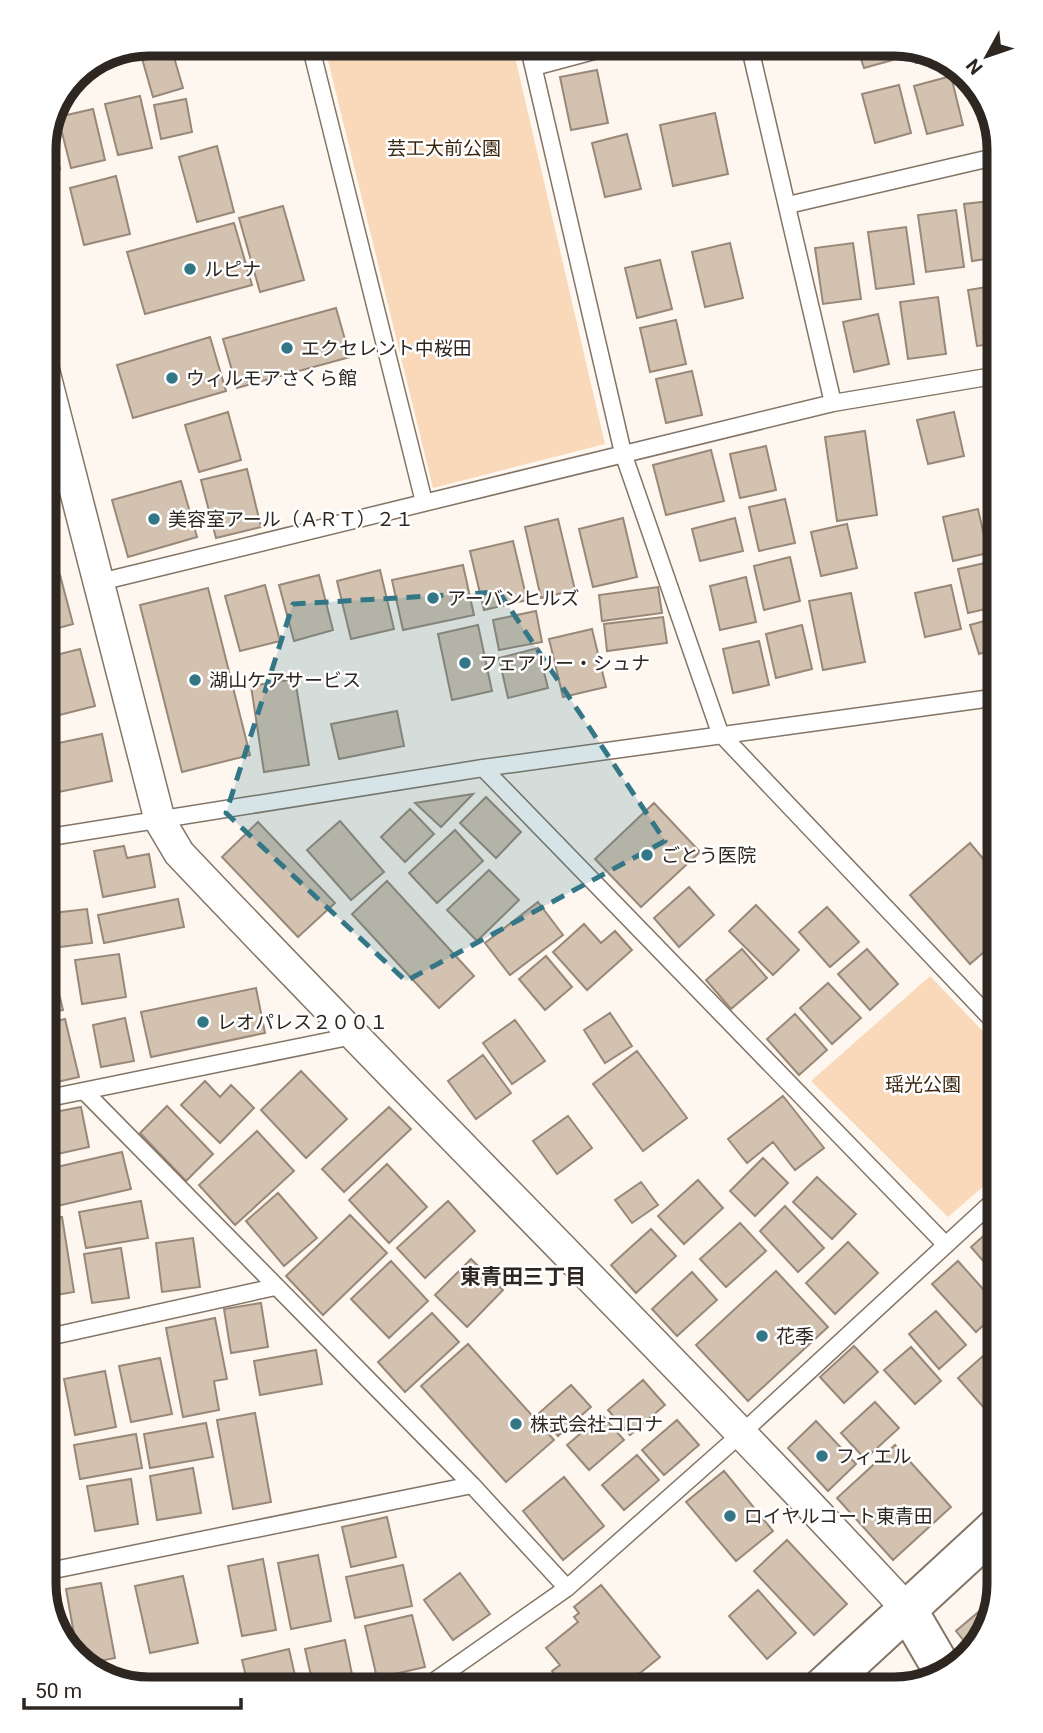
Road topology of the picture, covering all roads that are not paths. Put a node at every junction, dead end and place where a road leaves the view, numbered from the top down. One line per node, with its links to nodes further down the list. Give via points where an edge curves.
1 (313, 56): 12 (lane)
2 (531, 56): 5 (lane)
3 (573, 56): 5 (lane)
4 (751, 56): 7 (lane)
5 (534, 66): 11 (lane)
6 (987, 159): 7 (lane)
7 (788, 205): 9 (lane)
8 (987, 377): 9 (lane)
9 (833, 403): 11 (lane)
10 (56, 418): 13 (street)
11 (623, 453): 12 (lane); 15 (lane)
12 (424, 502): 13 (lane)
13 (100, 582): 17 (street)
14 (987, 699): 15 (lane)
15 (720, 733): 16 (lane); 19 (lane)
16 (483, 768): 17 (lane); 24 (lane)
17 (160, 821): 18 (lane); 20 (street, via 178,853)
18 (56, 836)
19 (987, 1014)
20 (353, 1036): 21 (lane); 27 (street)
21 (84, 1091): 22 (lane); 25 (lane)
22 (56, 1096)
23 (987, 1207): 24 (lane)
24 (945, 1244): 27 (lane)
25 (275, 1287): 26 (lane); 28 (lane)
26 (56, 1335)
27 (743, 1433): 31 (lane); 32 (street)
28 (472, 1485): 30 (lane); 31 (lane)
29 (987, 1536): 32 (street)
30 (56, 1570)
31 (567, 1588): 34 (lane)
32 (907, 1609): 33 (street); 35 (street)
33 (939, 1664)
34 (440, 1677)
35 (834, 1677)

